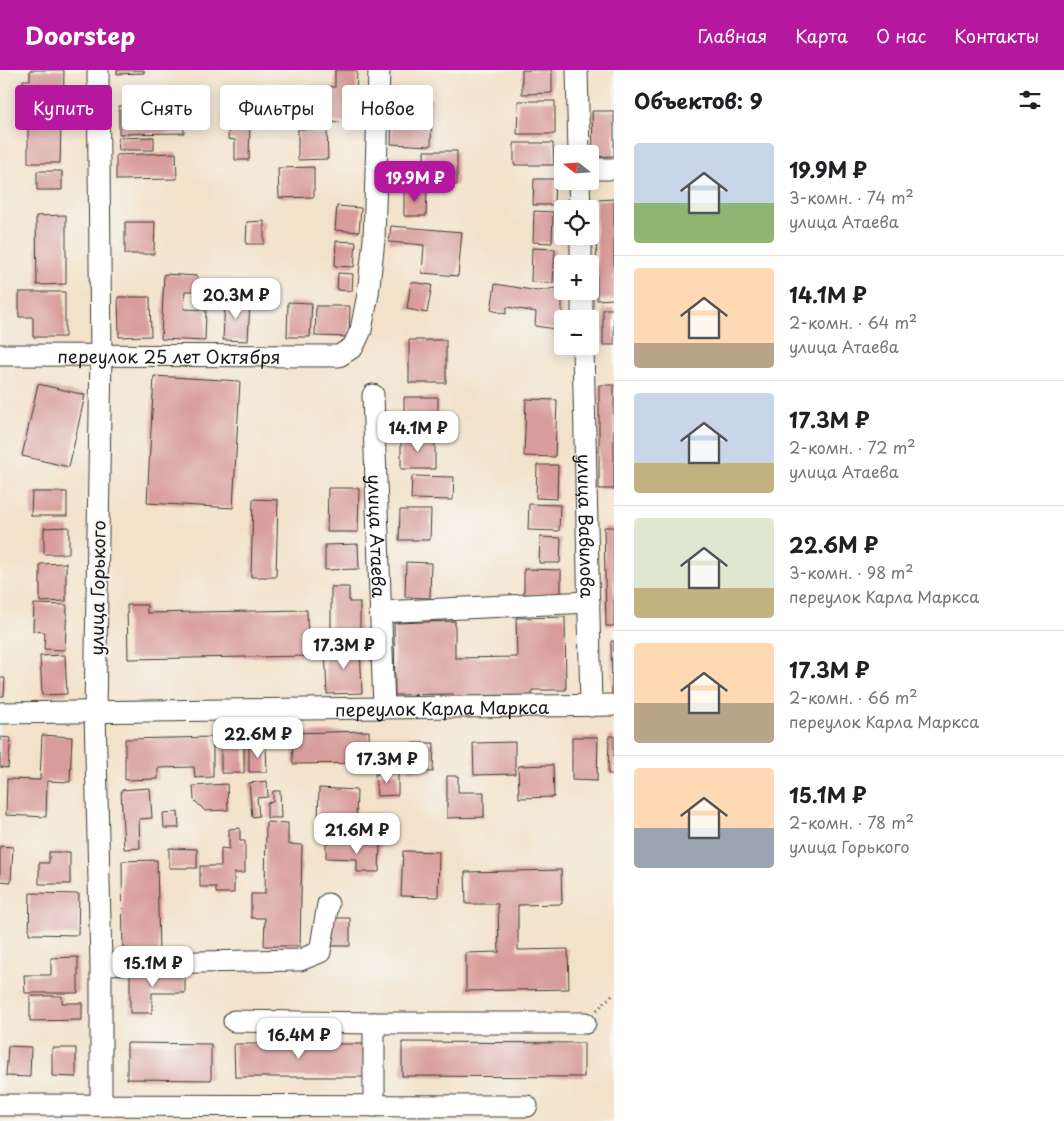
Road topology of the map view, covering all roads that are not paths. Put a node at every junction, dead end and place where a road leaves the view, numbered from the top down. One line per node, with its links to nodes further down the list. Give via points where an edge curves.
1 (98, 70): 8 (street, улица Горького)
2 (379, 70): 8 (street, переулок 25 лет Октября, via 374,240 361,330 353,347 339,356)
3 (577, 70): 4 (street)
4 (579, 145)
5 (599, 169): 6 (street)
6 (614, 169)
7 (0, 355): 8 (street, переулок 25 лет Октября)
8 (101, 355): 16 (street, улица Горького)
9 (583, 355): 11 (street, улица Вавилова)
10 (373, 395): 12 (street, улица Атаева)
11 (589, 602): 12 (street); 14 (street, улица Вавилова)
12 (380, 612): 15 (street, улица Атаева)
13 (614, 705): 14 (street, переулок Карла Маркса)
14 (591, 706): 15 (street, переулок Карла Маркса)
15 (384, 708): 16 (street, переулок Карла Маркса)
16 (95, 712): 17 (street, переулок Карла Маркса); 19 (street, улица Горького)
17 (0, 713)
18 (328, 904): 19 (street, via 320,952 300,960)
19 (100, 964): 24 (street, улица Горького)
20 (234, 1021): 21 (street)
21 (374, 1023): 22 (street); 25 (street)
22 (585, 1023)
23 (0, 1105): 24 (street)
24 (101, 1105): 27 (street)
25 (374, 1106): 26 (street); 27 (street)
26 (527, 1106)
27 (126, 1113)

